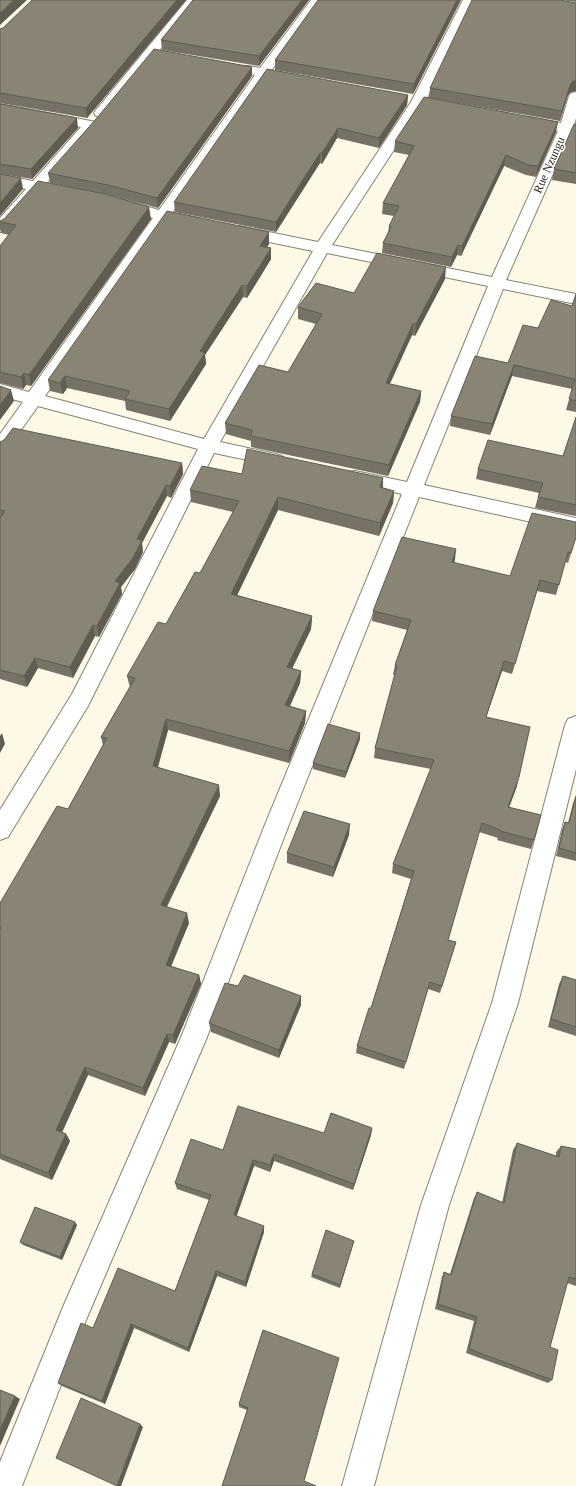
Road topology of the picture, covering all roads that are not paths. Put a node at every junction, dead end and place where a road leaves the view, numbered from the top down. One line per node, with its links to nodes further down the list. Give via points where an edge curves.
1 (194, 0): 4 (street)
2 (317, 0): 7 (street)
3 (469, 0): 20 (street, via 418,102)
4 (151, 53): 5 (street); 12 (street)
5 (166, 56)
6 (233, 68): 7 (street)
7 (262, 73): 8 (street); 18 (street)
8 (309, 82)
9 (576, 96): 13 (street)
10 (0, 108): 12 (street)
11 (519, 119): 13 (street, Rue Nzungu)
12 (92, 125): 15 (street)
13 (571, 128): 21 (street, Rue Nzungu)
14 (0, 179): 15 (street)
15 (35, 187): 16 (street); 19 (street)
16 (79, 195)
17 (109, 200): 18 (street)
18 (164, 216): 20 (street); 24 (street)
19 (0, 227)
20 (323, 247): 21 (street); 25 (street)
21 (496, 283): 22 (street); 29 (street, Rue Nzungu)
22 (576, 299)
23 (0, 390): 24 (street)
24 (34, 398): 25 (street); 26 (street)
25 (209, 446): 27 (street); 32 (street, via 80,700)
26 (0, 447)
27 (295, 464)
28 (342, 474): 29 (street)
29 (412, 490): 30 (street); 33 (street, Rue Nzungu, via 194,1036 73,1317)
30 (576, 525)
31 (576, 725): 34 (street, via 505,1003 435,1205)
32 (0, 830)
33 (6, 1486)
34 (358, 1486)

